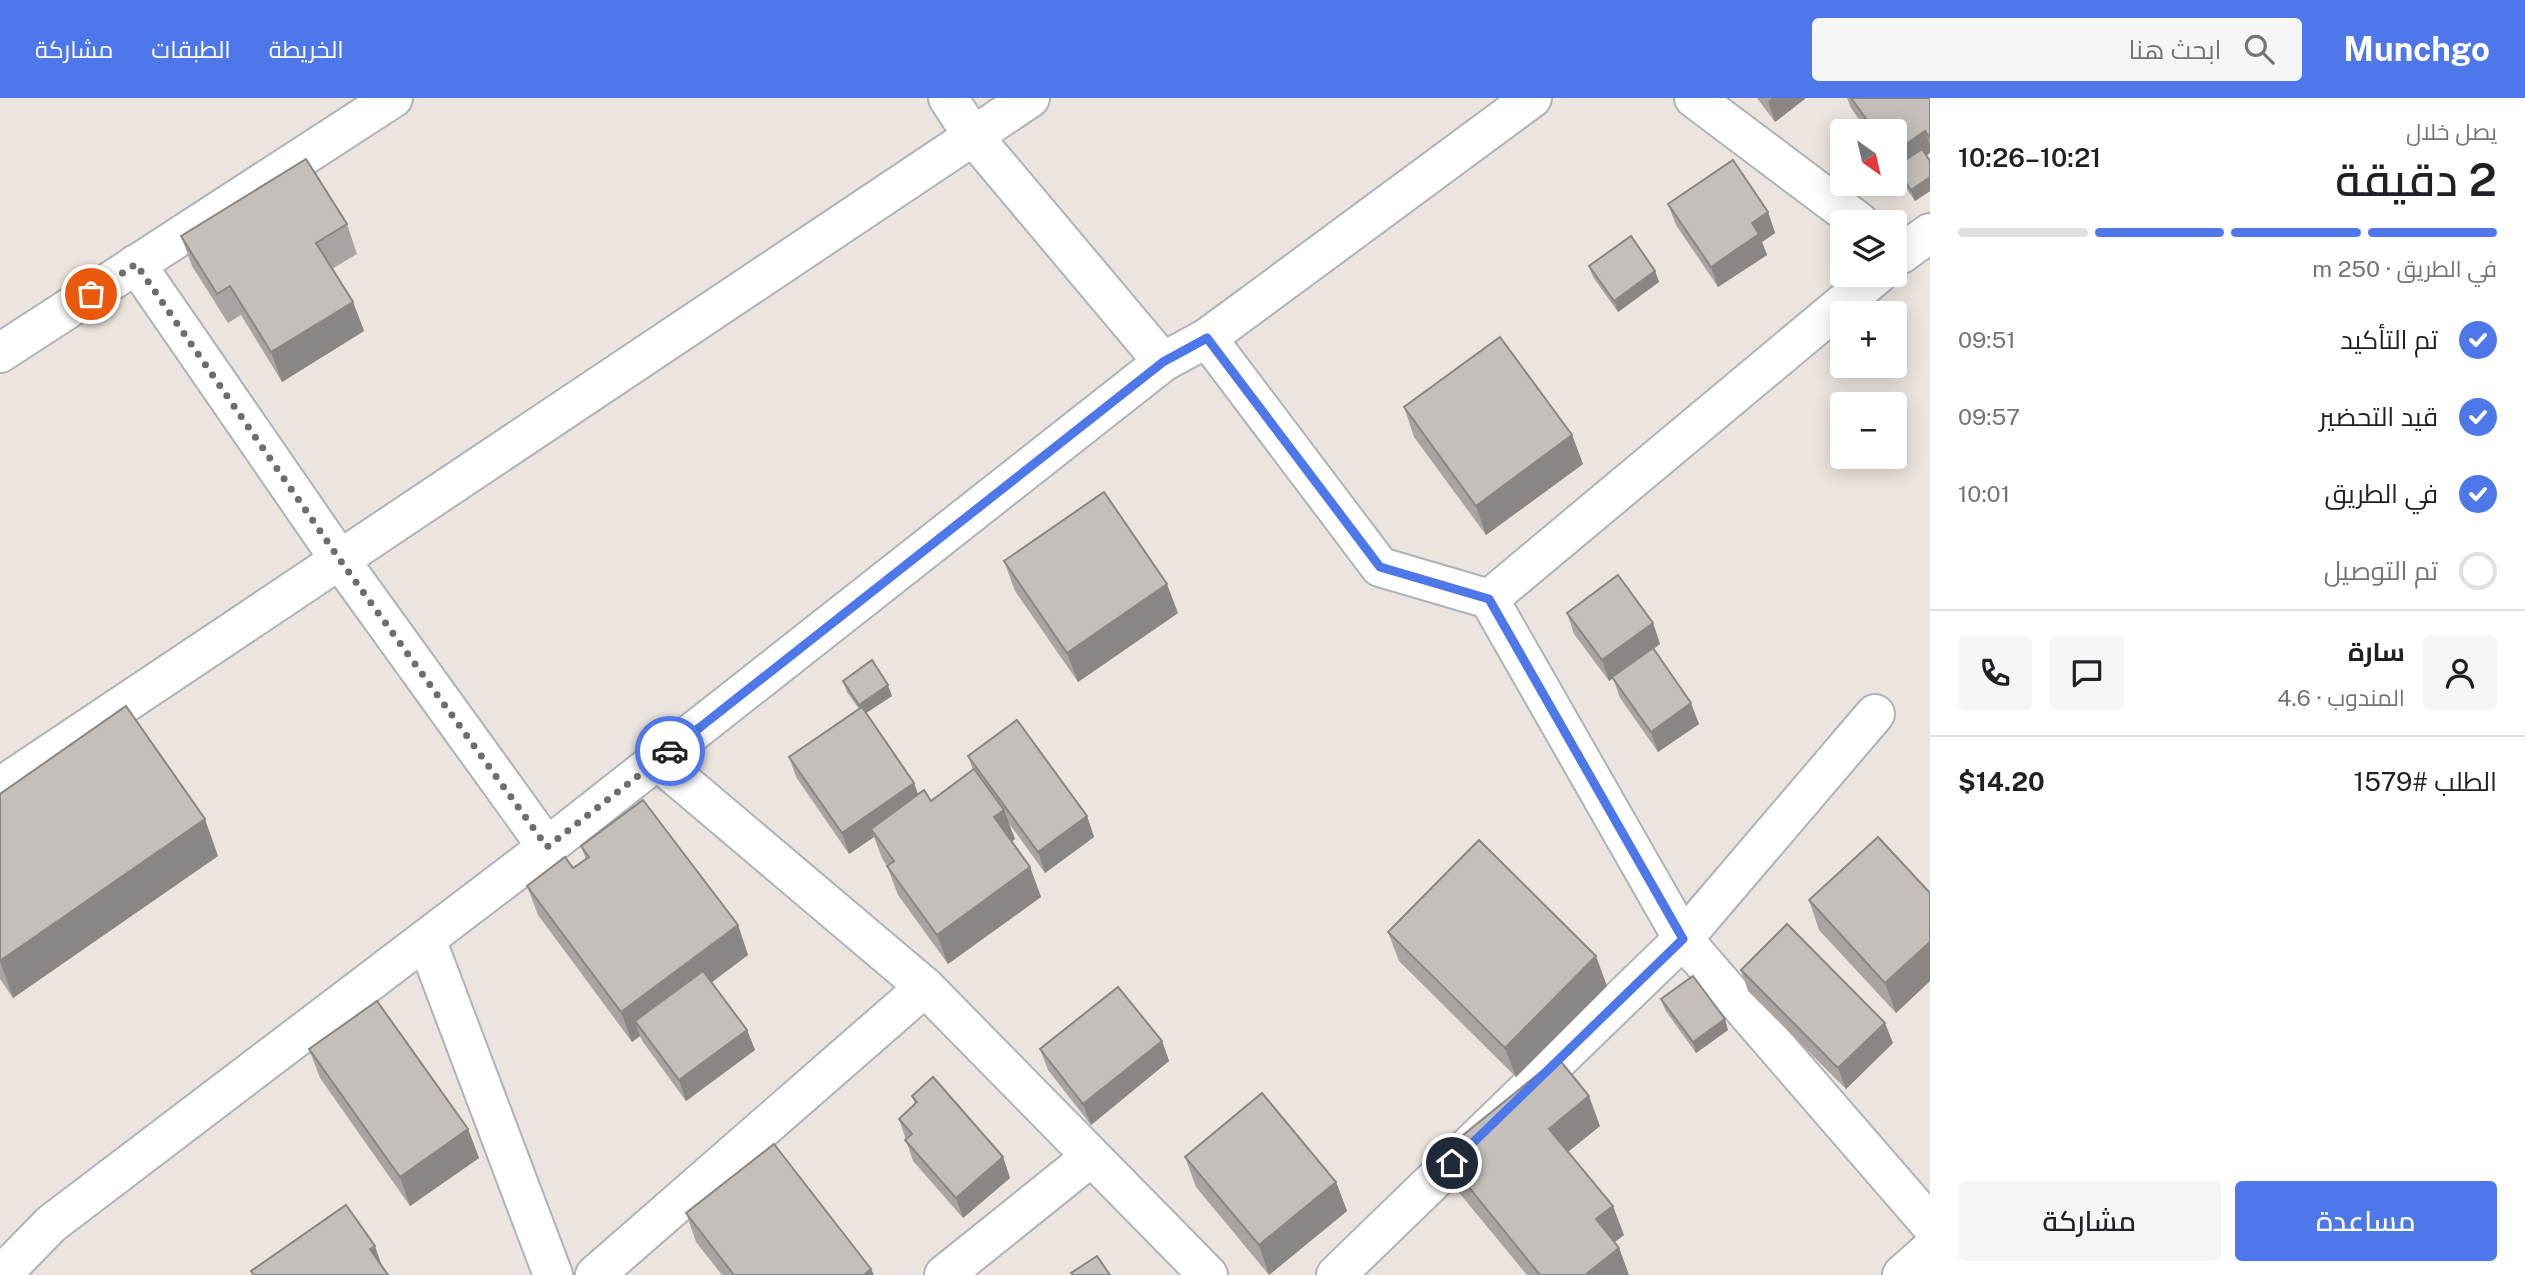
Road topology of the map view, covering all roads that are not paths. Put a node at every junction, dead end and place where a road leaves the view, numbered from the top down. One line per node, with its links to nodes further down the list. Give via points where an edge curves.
1 (393, 98): 8 (street)
2 (947, 98): 6 (street)
3 (1030, 98): 6 (street)
4 (1532, 98): 10 (street)
5 (1694, 98): 7 (street)
6 (973, 136): 12 (street); 13 (street)
7 (1843, 210)
8 (136, 264): 11 (street); 13 (street)
9 (1861, 287): 14 (street)
10 (1207, 338): 12 (street); 14 (street, via 1380,567)
11 (0, 353)
12 (1163, 362): 16 (street)
13 (340, 560): 17 (street); 18 (street)
14 (1489, 599): 20 (street)
15 (1875, 714): 20 (street)
16 (658, 761): 18 (street); 21 (street)
17 (2, 784)
18 (547, 847): 19 (street)
19 (426, 939): 26 (street, via 51,1224); 27 (street)
20 (1683, 939): 23 (street); 31 (street)
21 (925, 988): 22 (street); 28 (street)
22 (1091, 1157): 29 (street); 30 (street)
23 (1930, 1224)
24 (1930, 1250): 32 (street)
25 (1930, 1263): 33 (street)
26 (5, 1268)
27 (553, 1275)
28 (595, 1275)
29 (944, 1275)
30 (1208, 1275)
31 (1336, 1275)
32 (1902, 1275)
33 (1923, 1275)

